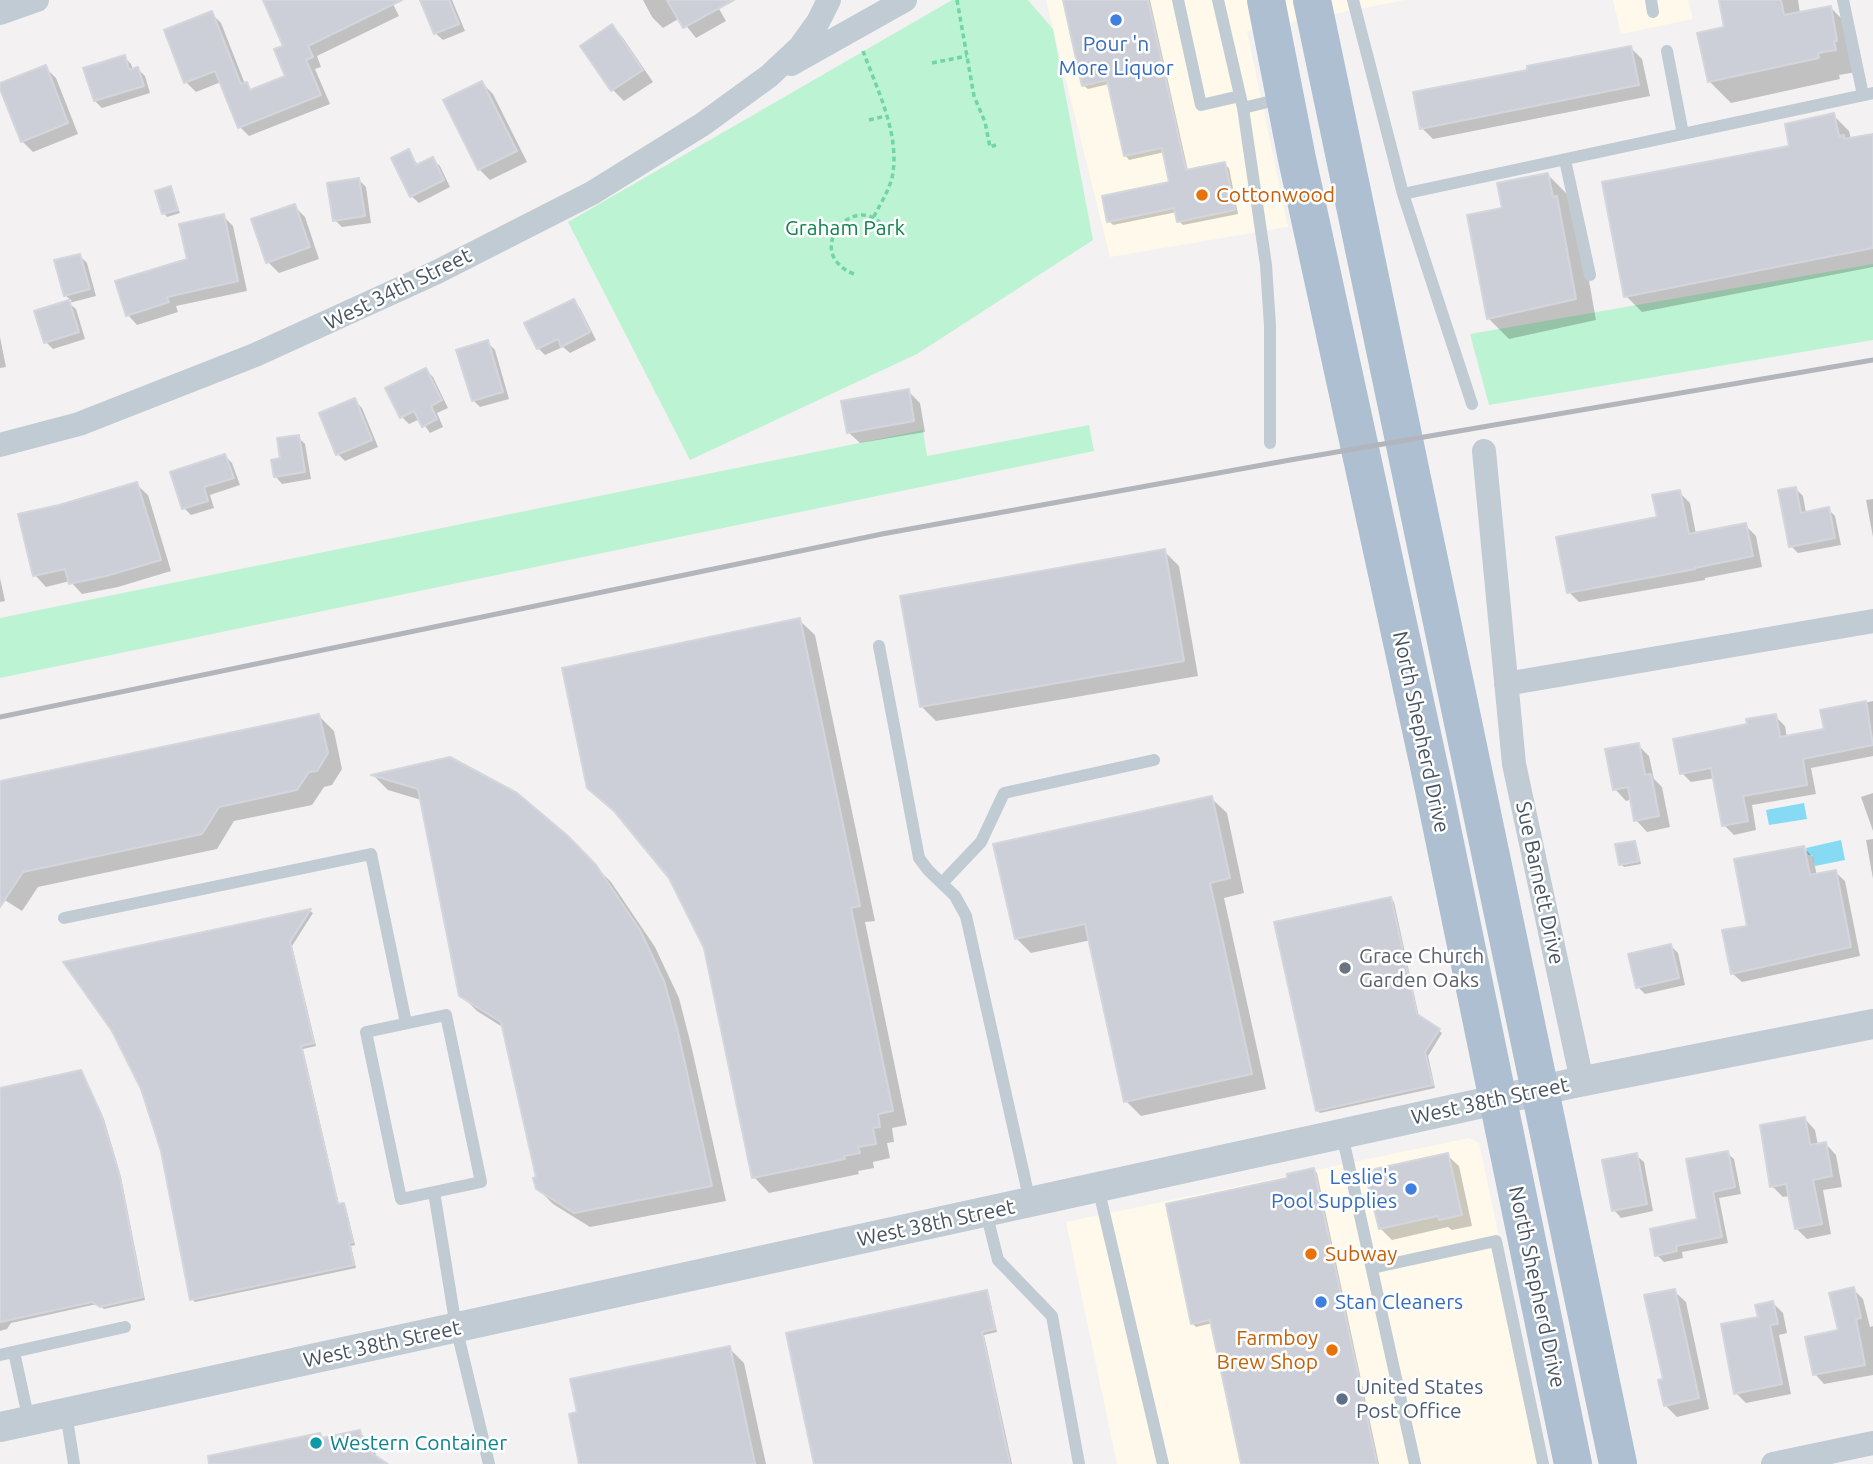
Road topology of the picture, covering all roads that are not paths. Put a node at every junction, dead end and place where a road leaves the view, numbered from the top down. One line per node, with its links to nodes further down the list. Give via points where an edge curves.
1 (37, 0): 10 (street)
2 (829, 0): 12 (street, West 34th Street, via 800,47)
3 (905, 0): 12 (street, West 34th Street)
4 (1178, 0): 15 (lane, via 1201,105)
5 (1218, 0): 15 (lane)
6 (1266, 0): 14 (main road, North Shepherd Drive)
7 (1312, 0): 33 (main road, North Shepherd Drive)
8 (1353, 0): 18 (lane)
9 (1843, 0): 13 (lane)
10 (0, 13)
11 (1667, 51): 16 (lane)
12 (769, 76): 22 (street, West 34th Street, via 704,124 592,193 425,278 199,378 79,424)
13 (1868, 94): 16 (lane)
14 (1285, 97): 15 (lane); 34 (main road, North Shepherd Drive)
15 (1241, 102): 21 (lane, via 1266,265)
16 (1683, 134): 17 (lane)
17 (1565, 160): 18 (lane); 19 (lane)
18 (1403, 194): 20 (lane)
19 (1590, 275)
20 (1472, 404)
21 (1270, 443)
22 (0, 445)
23 (1484, 451): 26 (street, Sue Barnett Drive)
24 (1873, 621): 26 (street)
25 (879, 646): 28 (lane, via 919,858)
26 (1506, 684): 32 (street, Sue Barnett Drive, via 1514,764)
27 (1154, 760): 28 (lane, via 1004,793 981,842)
28 (943, 882): 38 (lane, via 965,916)
29 (64, 918): 30 (lane, via 371,854)
30 (406, 1023): 37 (lane, via 366,1032 401,1199); 37 (lane, via 446,1015 481,1182)
31 (1873, 1024): 32 (street, West 38th Street)
32 (1582, 1081): 33 (street, West 38th Street)
33 (1538, 1091): 34 (street, West 38th Street); 56 (main road, North Shepherd Drive)
34 (1498, 1100): 35 (street, West 38th Street); 40 (main road, North Shepherd Drive)
35 (1342, 1134): 36 (street, West 38th Street); 41 (lane)
36 (1098, 1187): 38 (street, West 38th Street); 54 (lane)
37 (434, 1192): 43 (lane)
38 (1030, 1202): 39 (street, West 38th Street)
39 (986, 1212): 43 (street, West 38th Street); 53 (lane, via 998,1260 1052,1316)
40 (1511, 1237): 41 (lane); 50 (main road, North Shepherd Drive)
41 (1372, 1268): 55 (lane)
42 (125, 1327): 44 (lane)
43 (456, 1327): 46 (street, West 38th Street); 52 (lane)
44 (14, 1352): 45 (lane); 47 (lane)
45 (0, 1355)
46 (66, 1413): 47 (street, West 38th Street); 51 (lane)
47 (29, 1421): 48 (street, West 38th Street)
48 (0, 1427)
49 (1873, 1443): 57 (street)
50 (1554, 1461)
51 (74, 1464)
52 (489, 1464)
53 (1079, 1464)
54 (1163, 1464)
55 (1415, 1464)
56 (1618, 1464)
57 (1773, 1464)

